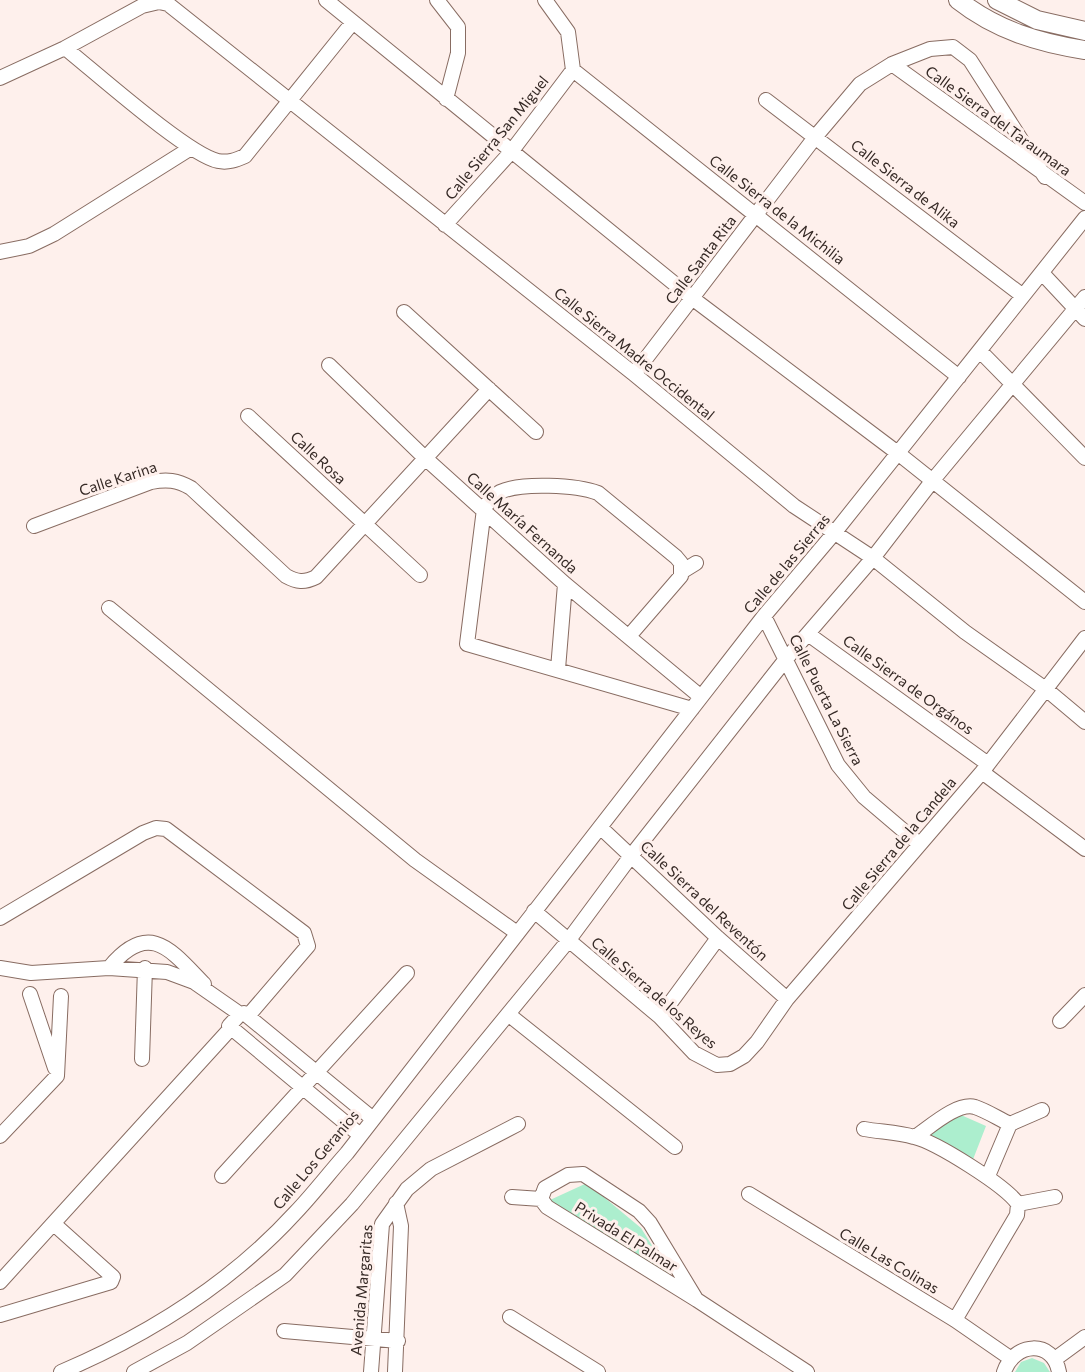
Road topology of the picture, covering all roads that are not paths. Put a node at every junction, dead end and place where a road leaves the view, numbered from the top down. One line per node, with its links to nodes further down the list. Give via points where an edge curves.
1 (326, 0): 6 (street)
2 (436, 0): 13 (street, via 458,27 458,53)
3 (545, 0): 11 (street, via 568,32)
4 (958, 0): 9 (street, via 1008,31 1052,45)
5 (997, 0): 7 (street, via 1036,20)
6 (353, 22): 13 (street); 15 (street)
7 (1085, 31)
8 (65, 48): 12 (street); 15 (street, Calle Sierra Madre Occidental, via 142,6 168,4); 17 (street)
9 (1085, 50)
10 (892, 64): 16 (street, Calle Santa Rita, via 860,84); 19 (street, Calle Sierra del Taraumara); 19 (street, Calle Santa Rita, via 942,47 962,52)
11 (573, 70): 18 (street, Calle Sierra San Miguel); 21 (street, Calle Sierra de la Michilia)
12 (0, 78)
13 (446, 99): 18 (street)
14 (766, 100): 16 (street, Calle Sierra de Alika)
15 (290, 101): 17 (street, via 245,156 219,161); 23 (street, Calle Sierra Madre Occidental)
16 (816, 136): 21 (street, Calle Santa Rita); 26 (street, Calle Sierra de Alika)
17 (191, 148): 24 (street, via 54,234 28,246)
18 (511, 152): 23 (street, Calle Sierra San Miguel); 28 (street)
19 (1045, 177): 20 (street, Calle Sierra del Taraumara)
20 (1085, 203)
21 (756, 215): 28 (street, Calle Santa Rita); 34 (street, Calle Sierra de la Michilia)
22 (1085, 218): 25 (street, Calle de las Sierras)
23 (445, 225): 33 (street, Calle Sierra Madre Occidental)
24 (0, 252)
25 (1042, 273): 26 (street, Calle de las Sierras); 30 (street)
26 (1023, 296): 31 (street, Calle de las Sierras)
27 (1085, 297): 30 (street)
28 (692, 298): 33 (street, Calle Santa Rita); 39 (street)
29 (404, 312): 36 (street)
30 (1080, 314): 35 (street)
31 (980, 351): 34 (street, Calle de las Sierras); 35 (street)
32 (329, 365): 40 (street, Calle María Fernanda)
33 (634, 374): 46 (street, Calle Sierra Madre Occidental, via 794,506)
34 (959, 376): 39 (street, Calle de las Sierras)
35 (1012, 384): 41 (street); 42 (street)
36 (489, 389): 38 (street); 40 (street)
37 (248, 416): 44 (street, Calle Rosa)
38 (536, 432)
39 (899, 454): 42 (street); 46 (street, Calle de las Sierras)
40 (424, 457): 43 (street, Calle María Fernanda); 44 (street)
41 (1085, 458)
42 (933, 480): 47 (street); 52 (street)
43 (484, 509): 49 (street, via 490,499 512,488 585,488 598,493 676,557); 51 (street, Calle María Fernanda); 59 (street, via 466,651)
44 (365, 525): 45 (street, Calle Karina, via 316,577 305,582 285,576 179,481 151,482); 50 (street, Calle Rosa)
45 (34, 526)
46 (836, 532): 47 (street, Calle Sierra Madre Occidental); 54 (street, Calle de las Sierras)
47 (873, 558): 55 (street); 60 (street, Calle Sierra Madre Occidental, via 965,632)
48 (696, 563): 49 (street)
49 (683, 571): 56 (street)
50 (420, 575)
51 (565, 584): 56 (street, Calle María Fernanda); 59 (street)
52 (1085, 602)
53 (108, 608): 71 (street, via 416,860)
54 (764, 616): 58 (street, Calle Puerta La Sierra); 61 (street, Calle de las Sierras)
55 (808, 634): 58 (street); 64 (street, Calle Sierra de Orgános)
56 (630, 635): 61 (street, Calle María Fernanda)
57 (1085, 638): 60 (street, Calle Sierra de la Candela)
58 (786, 659): 66 (street, Calle Puerta La Sierra, via 851,784); 68 (street)
59 (558, 669): 62 (street)
60 (1047, 690): 63 (street, Calle Sierra Madre Occidental); 64 (street, Calle Sierra de la Candela)
61 (701, 697): 62 (street, Calle de las Sierras)
62 (693, 709): 65 (street, Calle de las Sierras)
63 (1085, 722)
64 (985, 768): 66 (street, Calle Sierra de la Candela); 67 (street, Calle Sierra de Orgános)
65 (600, 827): 68 (street, Calle Sierra del Reventón); 69 (street, Calle de las Sierras)
66 (918, 843): 82 (street, Calle Sierra de la Candela)
67 (1085, 849)
68 (631, 856): 72 (street, Calle Sierra del Reventón); 73 (street)
69 (534, 911): 71 (street, Calle de las Sierras); 73 (street, Calle Sierra de los Reyes)
70 (0, 918): 84 (street, via 142,833 166,829 307,939 308,946)
71 (517, 933): 94 (street, Calle Los Geranios)
72 (718, 938): 82 (street, Calle Sierra del Reventón); 85 (street)
73 (568, 942): 83 (street); 85 (street, Calle Sierra de los Reyes)
74 (0, 968): 75 (street, via 31,973)
75 (109, 968): 76 (street); 79 (street, via 131,947 155,942 170,950)
76 (145, 968): 79 (street, via 180,975); 88 (street)
77 (407, 973): 90 (street)
78 (30, 994): 91 (street)
79 (215, 995): 84 (street)
80 (1085, 995): 86 (street)
81 (61, 996): 91 (street)
82 (787, 999): 89 (street, Calle Sierra de la Candela, via 744,1056)
83 (508, 1014): 101 (street); 123 (street, via 352,1204 285,1275 186,1343)
84 (244, 1015): 87 (street); 90 (street)
85 (660, 1017): 89 (street, Calle Sierra de los Reyes, via 694,1053 717,1065)
86 (1060, 1021)
87 (231, 1028): 92 (street); 110 (street)
88 (142, 1059)
89 (730, 1064)
90 (317, 1071): 92 (street); 94 (street)
91 (57, 1076): 99 (street)
92 (303, 1087): 98 (street); 102 (street)
93 (1042, 1110): 96 (street)
94 (372, 1119): 98 (street, Calle Los Geranios)
95 (518, 1124): 108 (street, Avenida Margaritas, via 431,1169)
96 (1010, 1124): 100 (street, via 968,1106); 103 (street)
97 (864, 1129): 100 (street)
98 (360, 1135): 122 (street, Calle Los Geranios, via 295,1213 239,1265 171,1316)
99 (0, 1136)
100 (915, 1137): 103 (street)
101 (675, 1147)
102 (222, 1176)
103 (988, 1176): 109 (street)
104 (749, 1194): 115 (street, Calle Las Colinas)
105 (512, 1197): 107 (street)
106 (1055, 1197): 109 (street)
107 (541, 1199): 112 (street, Privada El Palmar, via 547,1207); 112 (street, Privada El Palmar, via 545,1188 568,1175 583,1174 639,1210)
108 (396, 1203): 118 (street, Avenida Margaritas, via 382,1224); 119 (street, via 401,1226)
109 (1018, 1204): 115 (street, via 1017,1215)
110 (54, 1224): 111 (street); 113 (street, via 113,1277 111,1282)
111 (0, 1282)
112 (697, 1300): 127 (street, Privada El Palmar)
113 (0, 1315)
114 (510, 1317): 126 (street)
115 (955, 1320): 120 (street, Calle Las Colinas)
116 (284, 1330): 118 (street)
117 (1085, 1337): 121 (street)
118 (374, 1339): 119 (street); 124 (street, Avenida Margaritas)
119 (398, 1341): 125 (street)
120 (1010, 1358): 121 (street, via 1036,1348 1045,1351); 128 (street)
121 (1057, 1366)
122 (61, 1372)
123 (134, 1372)
124 (371, 1372)
125 (395, 1372)
126 (598, 1372)
127 (807, 1372)
128 (1004, 1372)

